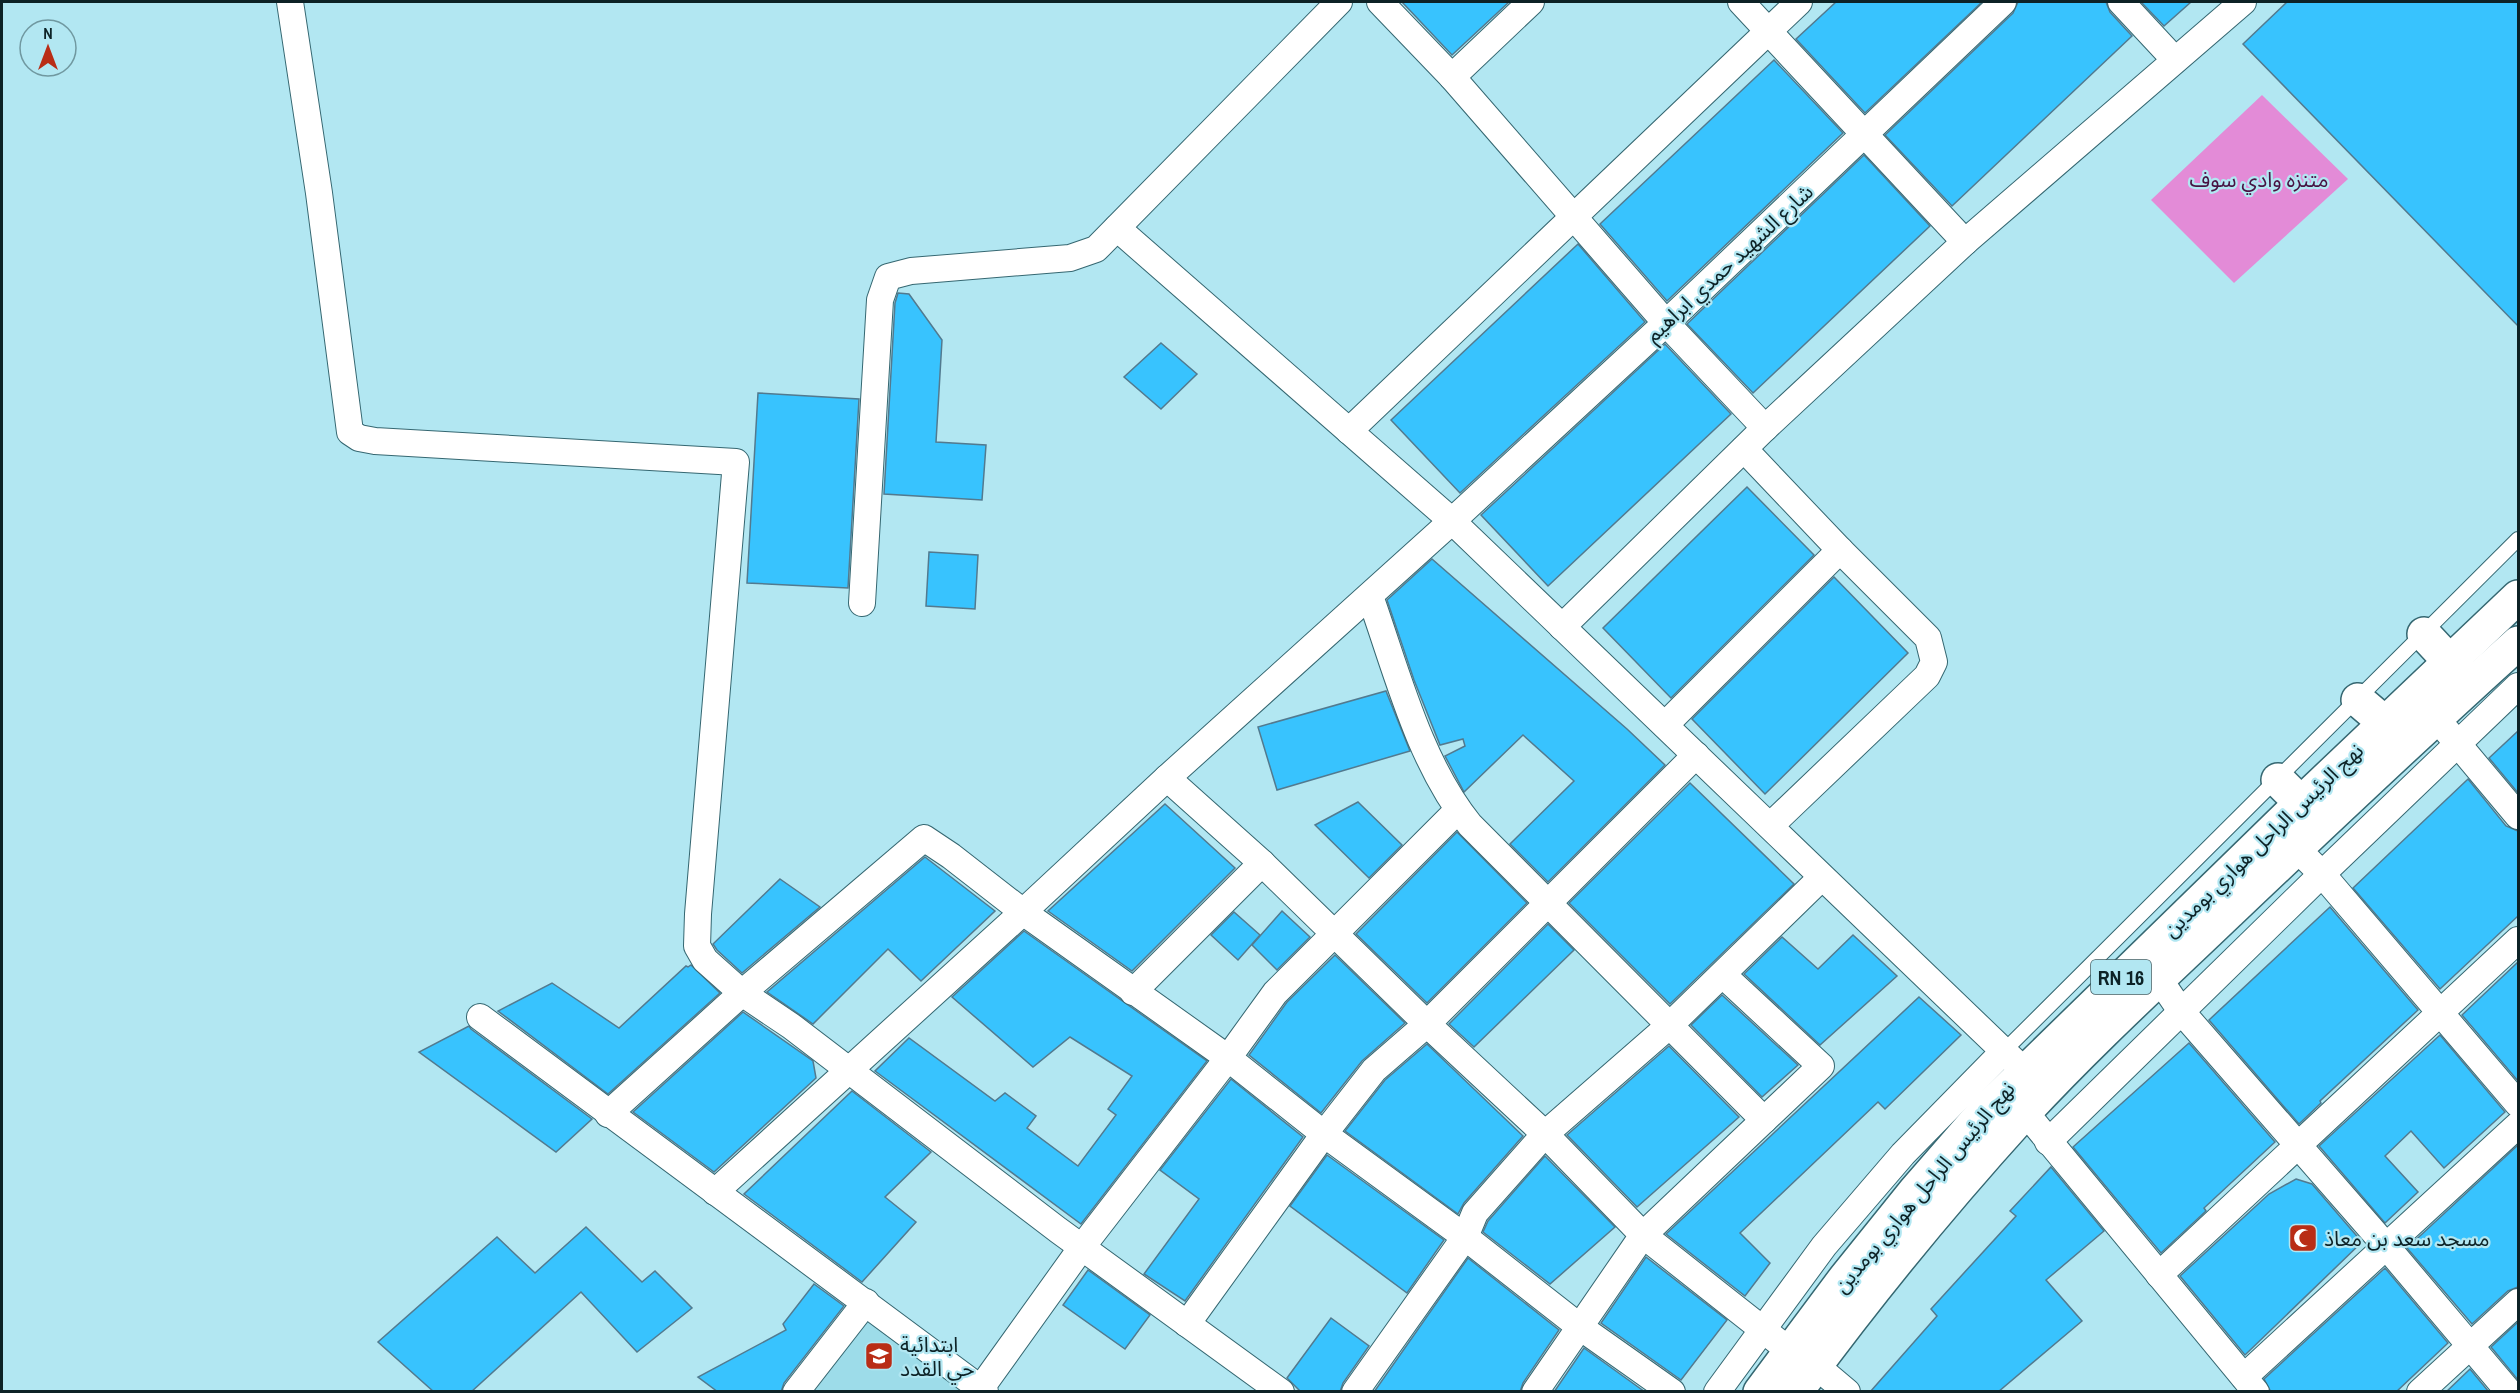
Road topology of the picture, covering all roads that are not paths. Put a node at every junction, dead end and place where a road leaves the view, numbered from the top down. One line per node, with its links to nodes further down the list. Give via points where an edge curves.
1 (290, 2): 55 (street, via 350,432 375,441 736,462 697,946 705,960)
2 (1339, 2): 15 (street)
3 (1380, 2): 12 (street)
4 (1531, 2): 12 (street)
5 (1741, 2): 10 (street)
6 (1799, 2): 10 (street)
7 (2003, 2): 13 (street, شارع الشهيد حمدي ابراهيم)
8 (2121, 2): 11 (street)
9 (2242, 2): 11 (street)
10 (1769, 32): 13 (street); 14 (street)
11 (2175, 60): 16 (street)
12 (1452, 77): 14 (street)
13 (1865, 133): 16 (street); 17 (street, شارع الشهيد حمدي ابراهيم)
14 (1574, 217): 17 (street); 19 (street)
15 (1117, 228): 19 (street); 26 (street, via 1096,249 1070,258 912,271 888,277 880,300)
16 (1965, 242): 18 (street)
17 (1666, 323): 18 (street); 21 (street, شارع الشهيد حمدي ابراهيم)
18 (1765, 428): 20 (street)
19 (1349, 431): 21 (street)
20 (1744, 449): 23 (street); 27 (street)
21 (1452, 521): 24 (street, شارع الشهيد حمدي ابراهيم); 27 (street)
22 (2518, 539): 28 (lane)
23 (1840, 550): 35 (street); 43 (street, via 1928,638 1934,662 1927,676)
24 (1370, 596): 38 (street, شارع الشهيد حمدي ابراهيم); 40 (street, via 1425,750)
25 (2518, 597): 30 (main road, نهج الرئيس الراحل هواري بومدين / RN 16)
26 (862, 603)
27 (1562, 627): 35 (street)
28 (2424, 634): 30 (main road); 32 (lane)
29 (2518, 643): 30 (main road, نهج الرئيس الراحل هواري بومدين / RN 16)
30 (2461, 673): 33 (main road, نهج الرئيس الراحل هواري بومدين / RN 16); 34 (main road, نهج الرئيس الراحل هواري بومدين / RN 16)
31 (2518, 686): 36 (street)
32 (2358, 700): 34 (main road); 39 (lane)
33 (2435, 718): 36 (street); 41 (main road, نهج الرئيس الراحل هواري بومدين / RN 16)
34 (2385, 723): 41 (main road, نهج الرئيس الراحل هواري بومدين / RN 16)
35 (1665, 725): 37 (street)
36 (2458, 744): 42 (street); 46 (street)
37 (1696, 755): 43 (street); 48 (street)
38 (1167, 778): 45 (street); 49 (street, شارع الشهيد حمدي ابراهيم)
39 (2278, 780): 41 (main road); 63 (lane)
40 (1458, 810): 48 (street); 50 (street)
41 (2311, 813): 44 (main road, نهج الرئيس الراحل هواري بومدين / RN 16); 63 (main road, نهج الرئيس الراحل هواري بومدين / RN 16)
42 (2518, 816)
43 (1770, 826): 47 (street)
44 (2296, 848): 46 (street); 53 (main road, نهج الرئيس الراحل هواري بومدين / RN 16)
45 (1262, 863): 50 (street); 54 (street)
46 (2322, 874): 56 (street); 57 (street)
47 (1821, 878): 52 (street); 63 (street, via 1968,1015)
48 (1547, 902): 59 (street); 60 (street)
49 (1023, 912): 54 (street); 55 (street, via 924,838); 62 (street, شارع الشهيد حمدي ابراهيم)
50 (1333, 934): 59 (street); 61 (street, via 1275,993)
51 (2518, 940): 57 (street)
52 (1723, 975): 60 (street); 66 (street, via 1821,1066)
53 (2159, 978): 56 (street); 63 (main road, نهج الرئيس الراحل هواري بومدين / RN 16)
54 (1133, 992): 61 (street)
55 (742, 993): 62 (street); 65 (street)
56 (2181, 1011): 70 (street); 71 (street)
57 (2439, 1013): 64 (street); 71 (street)
58 (480, 1017): 65 (street)
59 (1427, 1024): 68 (street, via 1374,1070); 69 (street)
60 (1670, 1025): 66 (street); 69 (street)
61 (1228, 1058): 68 (street); 76 (street)
62 (849, 1072): 72 (street, شارع الشهيد حمدي ابراهيم); 76 (street)
63 (2024, 1082): 70 (street); 82 (street, via 1903,1154 1838,1229); 84 (main road, نهج الرئيس الراحل هواري بومدين / RN 16, via 1937,1213)
64 (2518, 1104)
65 (608, 1114): 72 (street)
66 (1764, 1120): 73 (street)
67 (2518, 1125): 75 (street)
68 (1324, 1134): 74 (street); 80 (street)
69 (1545, 1134): 73 (street); 74 (street, via 1475,1213)
70 (2048, 1142): 77 (street)
71 (2298, 1147): 75 (street); 77 (street)
72 (715, 1192): 78 (street)
73 (1642, 1235): 81 (street); 82 (street)
74 (1465, 1237): 81 (street); 89 (street)
75 (2386, 1246): 83 (street); 85 (street)
76 (1082, 1247): 80 (street); 86 (street)
77 (2159, 1275): 85 (street)
78 (866, 1302): 86 (street); 87 (street)
79 (2518, 1302): 83 (street)
80 (1187, 1324): 88 (street)
81 (1580, 1327): 90 (street); 91 (street)
82 (1762, 1328): 84 (street); 92 (street)
83 (2471, 1346): 96 (street); 97 (street)
84 (1803, 1358): 93 (main road, نهج الرئيس الراحل هواري بومدين / RN 16); 94 (main road, نهج الرئيس الراحل هواري بومدين / RN 16); 95 (street)
85 (2250, 1384)
86 (983, 1390)
87 (796, 1392)
88 (1281, 1392)
89 (1355, 1392)
90 (1534, 1392)
91 (1672, 1392)
92 (1717, 1392)
93 (1760, 1392)
94 (1796, 1392)
95 (1847, 1392)
96 (2420, 1392)
97 (2509, 1392)

